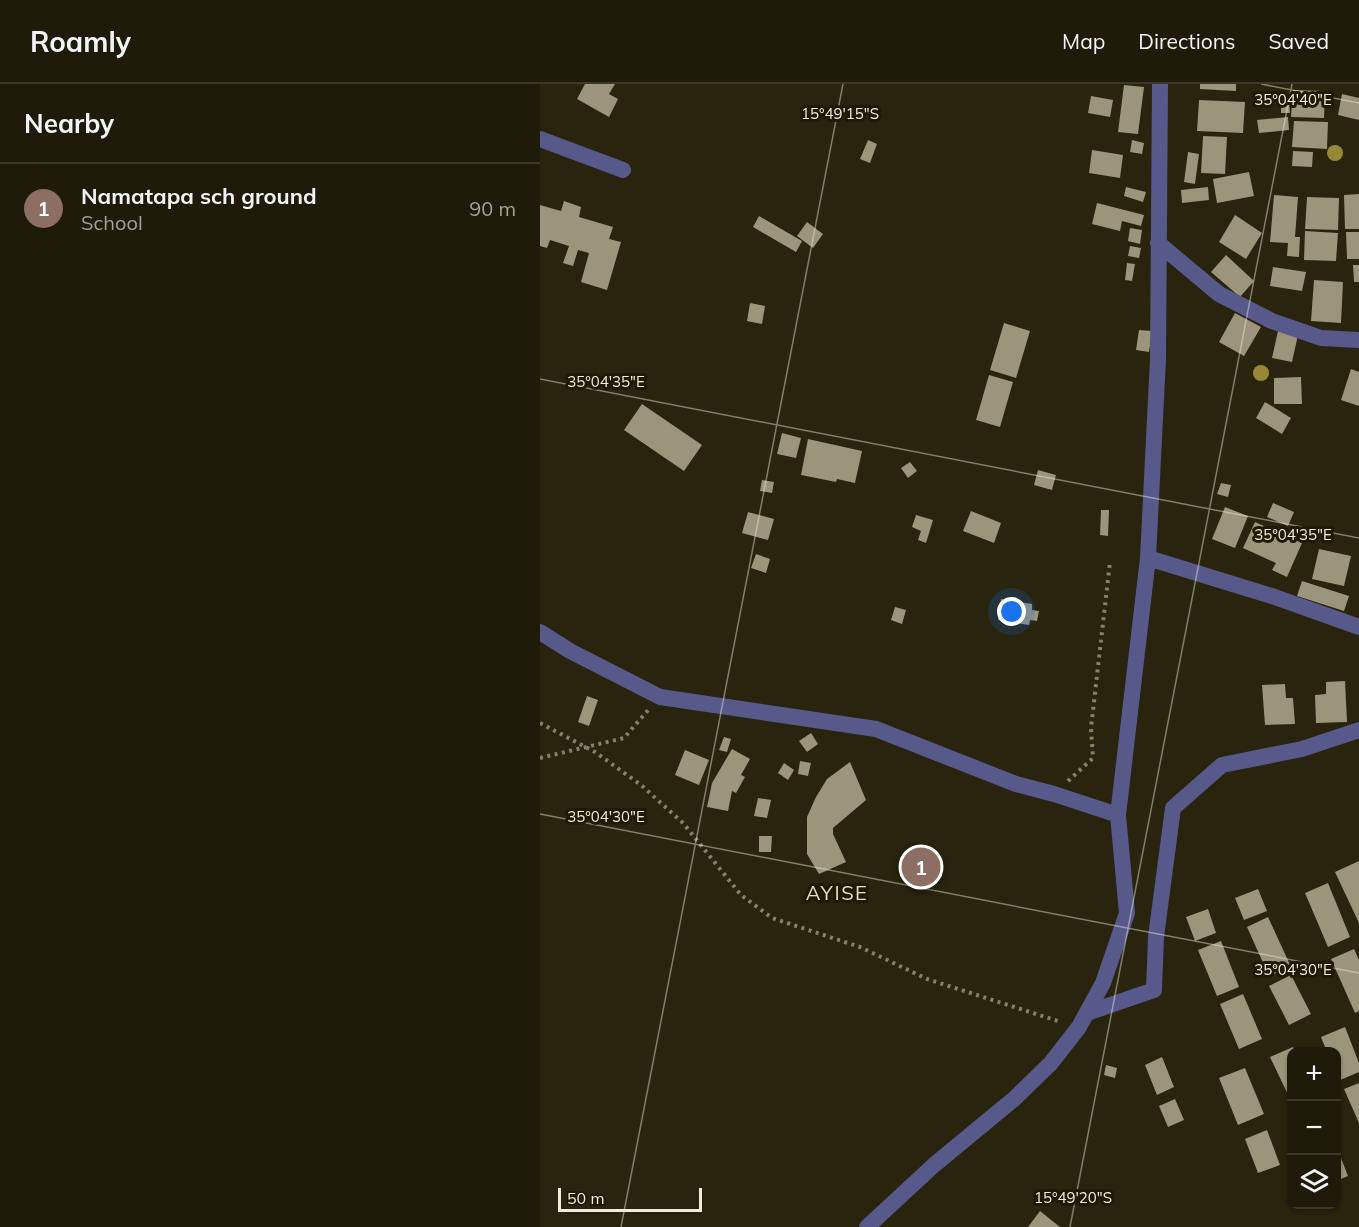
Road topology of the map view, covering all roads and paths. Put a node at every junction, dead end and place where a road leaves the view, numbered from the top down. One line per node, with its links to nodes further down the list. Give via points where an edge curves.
1 (1160, 84): 4 (street)
2 (540, 140): 3 (street)
3 (623, 170)
4 (1158, 243): 5 (street, via 1219,294 1247,309 1321,338); 6 (street, via 1158,359)
5 (1359, 340)
6 (1148, 558): 8 (street); 16 (street)
7 (1110, 562): 15 (path, via 1091,728 1094,758)
8 (1359, 627)
9 (540, 632): 10 (street)
10 (660, 697): 13 (path, via 624,738); 15 (street, via 876,729)
11 (540, 723): 13 (path)
12 (1359, 730): 17 (street, via 1302,749 1222,765 1173,808 1156,937 1154,990)
13 (586, 747): 14 (path); 17 (path, via 642,785 683,824 741,895 772,918 860,947 927,979)
14 (540, 758)
15 (1054, 794): 16 (street)
16 (1119, 815): 17 (street, via 1127,913 1103,983)
17 (1083, 1020): 18 (street, via 1051,1063 1021,1092)
18 (867, 1227)

